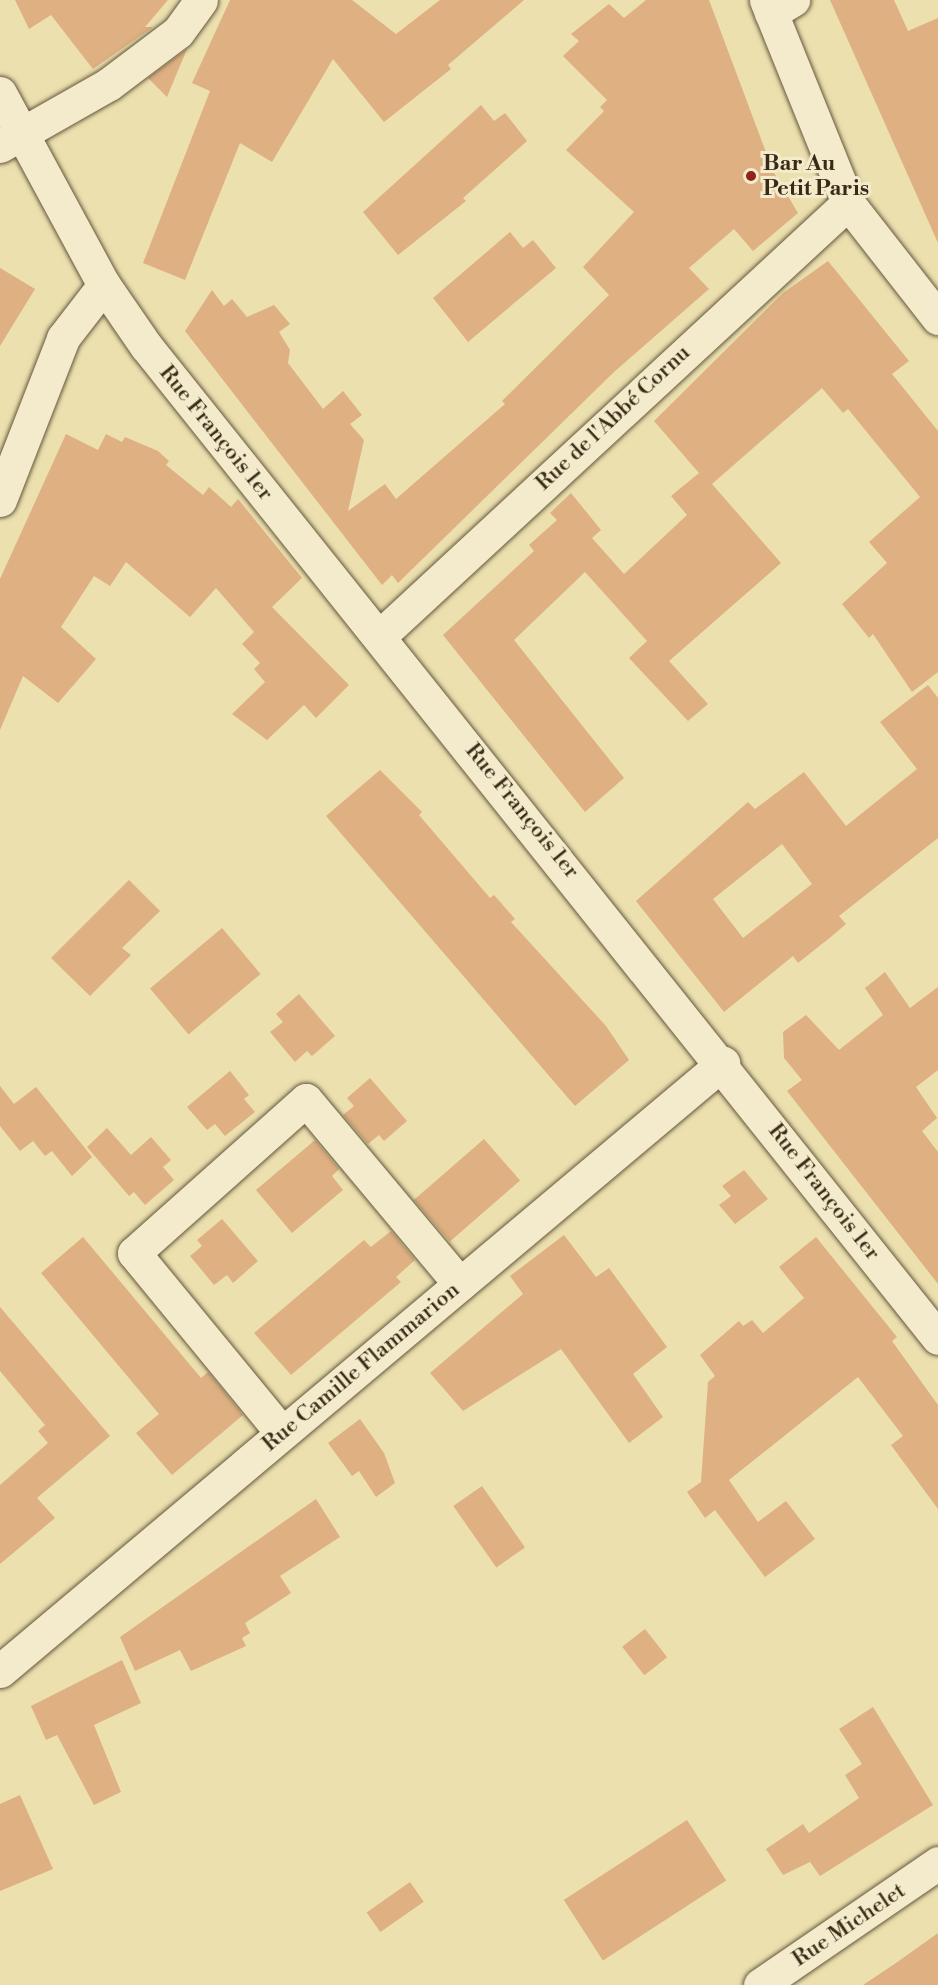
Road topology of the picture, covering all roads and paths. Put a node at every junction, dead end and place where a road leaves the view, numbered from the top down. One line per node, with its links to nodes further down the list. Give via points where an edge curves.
1 (201, 0): 4 (street, via 178,32 108,84)
2 (776, 4): 5 (street)
3 (0, 93): 4 (street)
4 (11, 140): 6 (street, Rue François 1er)
5 (848, 203): 7 (street); 9 (street, Rue de l'Abbé Cornu)
6 (104, 285): 8 (street, via 63,338); 9 (street, Rue François 1er, via 146,346)
7 (938, 318)
8 (0, 500)
9 (381, 635): 10 (street, Rue François 1er)
10 (723, 1063): 11 (street, Rue Camille Flammarion); 12 (street, Rue François 1er)
11 (460, 1284): 13 (street, Rue Camille Flammarion); 13 (street, via 306,1100 134,1253)
12 (938, 1338)
13 (282, 1433): 14 (street, Rue Camille Flammarion)
14 (0, 1671)
15 (938, 1863): 16 (street, Rue Michelet)
16 (760, 1985)

